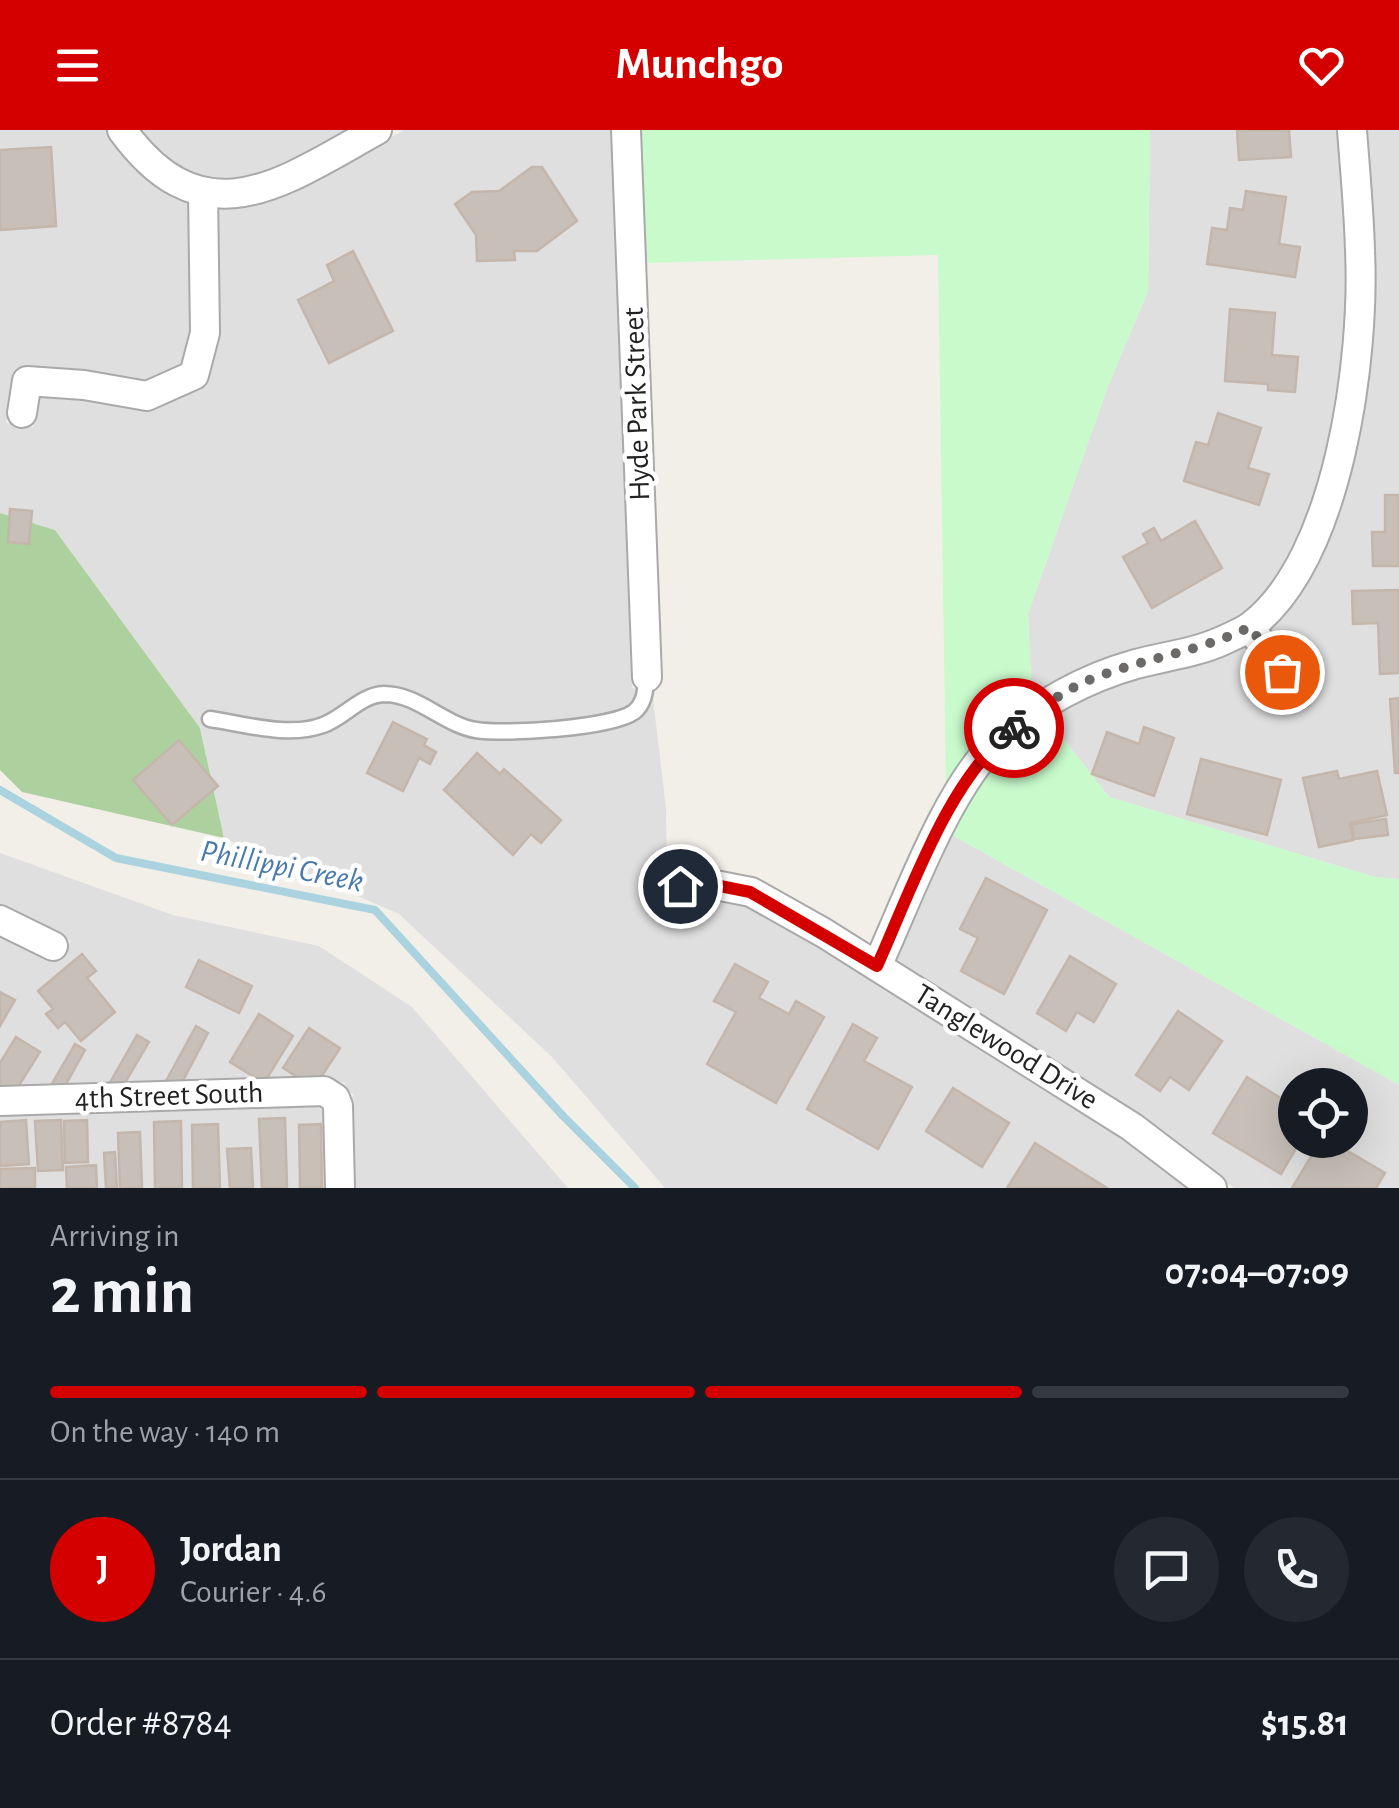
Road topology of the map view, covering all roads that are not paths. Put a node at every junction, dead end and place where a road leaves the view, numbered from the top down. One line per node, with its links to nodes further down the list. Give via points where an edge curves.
1 (122, 130): 5 (street, via 162,172)
2 (377, 130): 5 (street, via 284,182 242,194)
3 (626, 130): 8 (street, Hyde Park Street)
4 (1352, 130): 7 (street, via 1360,306 1347,422 1301,564)
5 (203, 192): 6 (street, via 205,333 194,375 147,396 27,381)
6 (22, 413)
7 (1250, 627): 9 (street); 14 (street, via 1092,679 999,740 960,790)
8 (647, 677): 10 (lane, via 636,711 618,719 520,732 473,730 382,694 324,725 292,730)
9 (1298, 695)
10 (210, 719)
11 (680, 886): 14 (street, Tanglewood Drive, via 705,883 750,892)
12 (0, 920): 13 (street)
13 (53, 946)
14 (877, 966): 17 (street, Tanglewood Drive, via 1132,1127)
15 (0, 1101): 16 (street, 4th Street South, via 324,1090 335,1098)
16 (340, 1188)
17 (1212, 1188)

